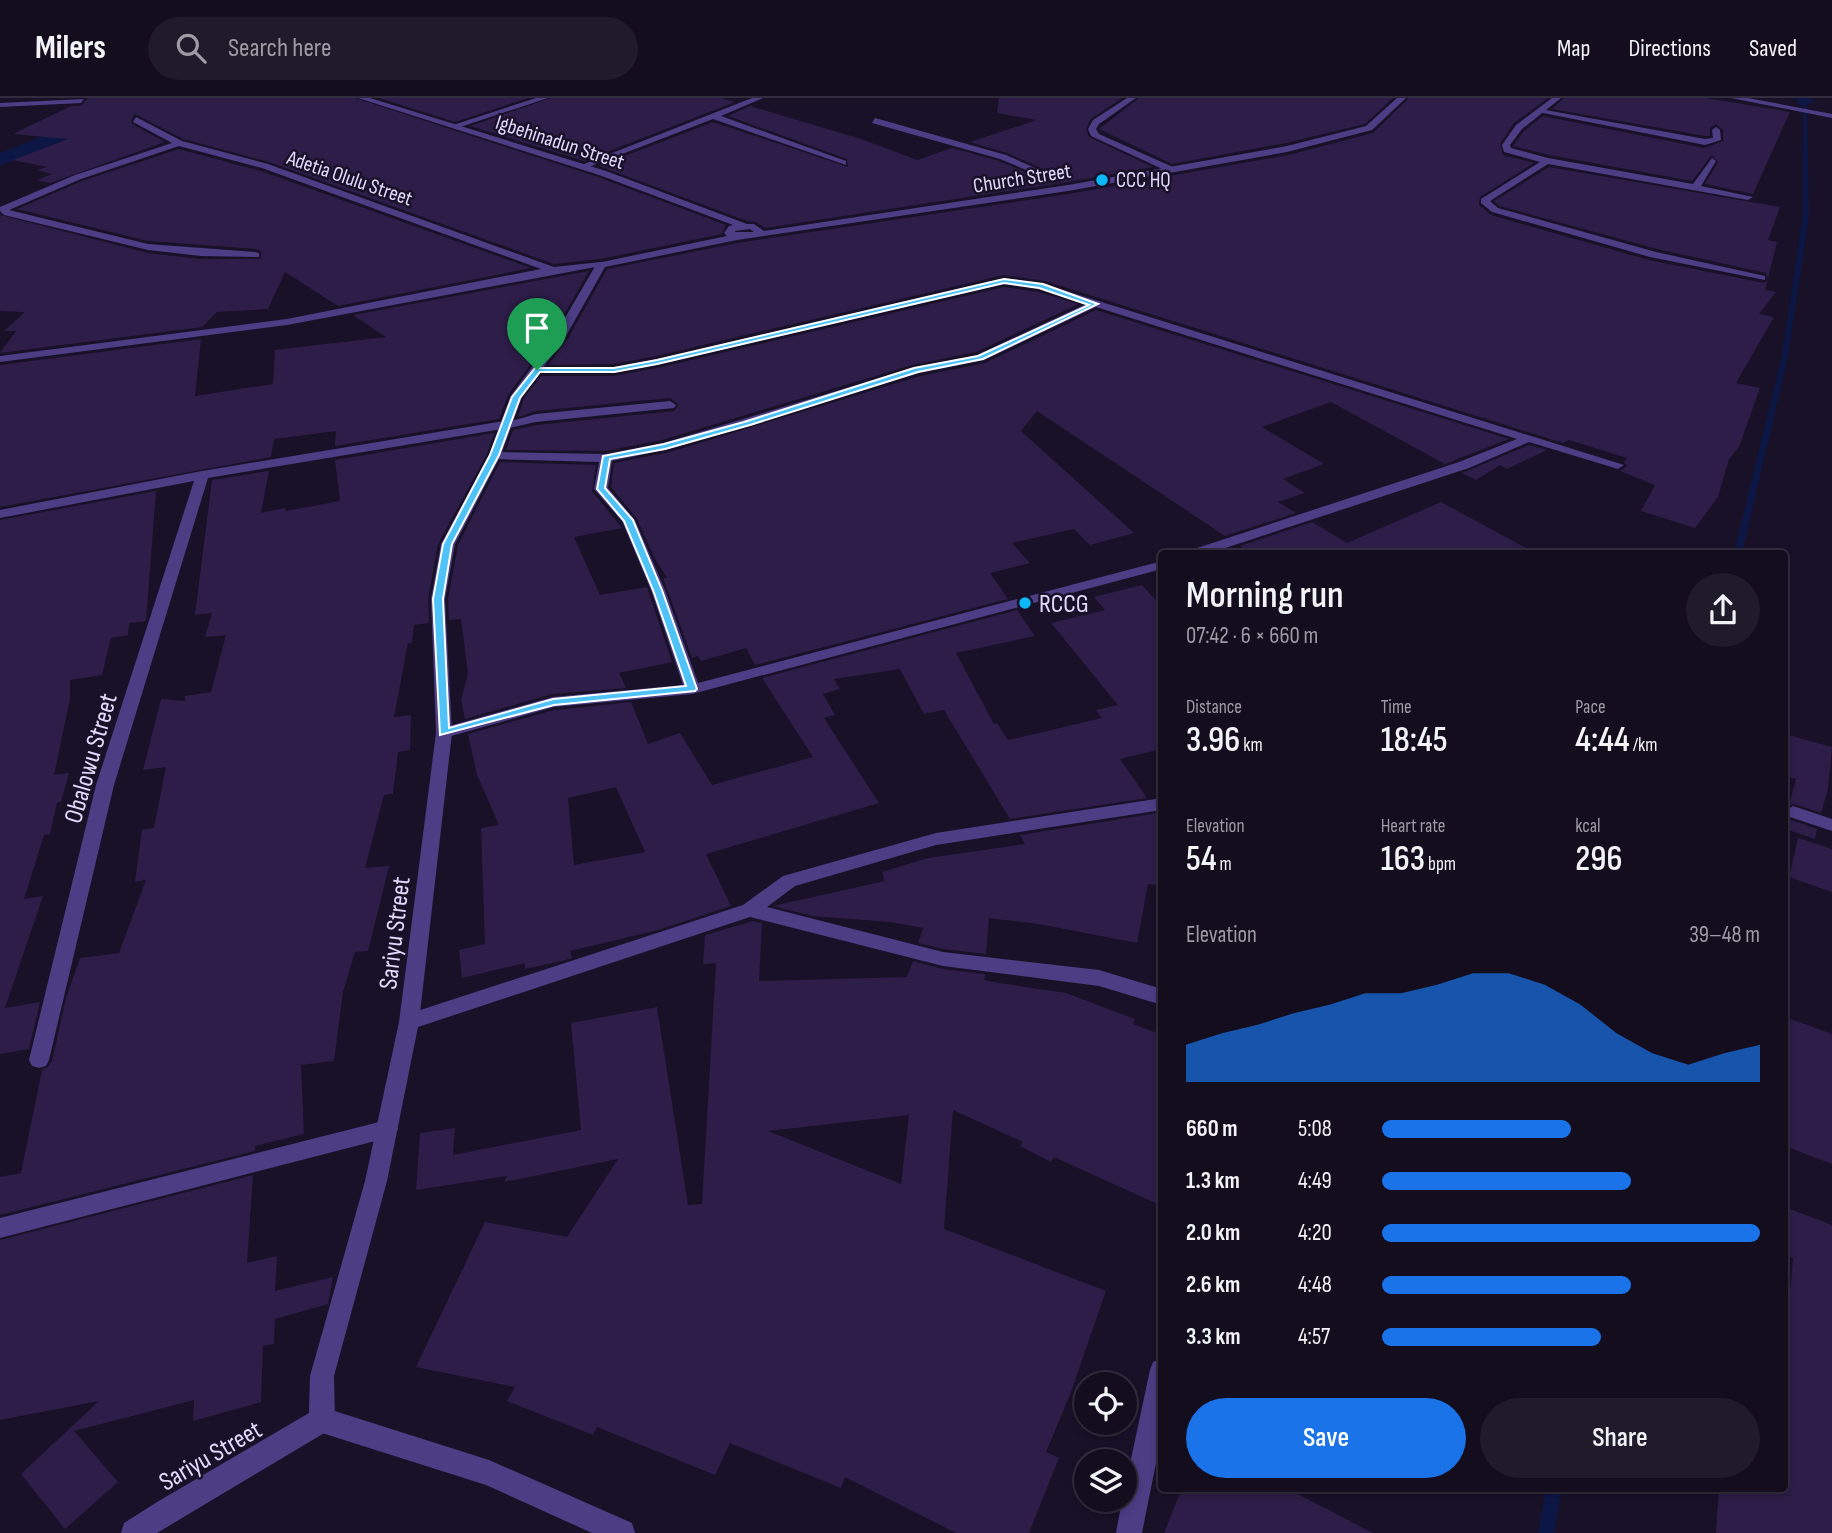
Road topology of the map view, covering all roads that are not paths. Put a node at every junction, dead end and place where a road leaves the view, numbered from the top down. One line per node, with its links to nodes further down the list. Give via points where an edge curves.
1 (362, 98): 16 (street, Igbehinadun Street)
2 (544, 98): 16 (street)
3 (759, 98): 12 (street)
4 (1132, 98): 23 (street, via 1096,122 1095,136)
5 (1402, 98): 23 (street, Church Street, via 1380,121 1353,134)
6 (1557, 98): 11 (street)
7 (1735, 98): 9 (street)
8 (81, 101): 10 (street)
9 (1770, 103): 13 (street)
10 (0, 105)
11 (1543, 111): 17 (street, via 1705,142 1717,140); 19 (street, via 1519,127 1506,145 1507,150)
12 (710, 115): 21 (street); 22 (street)
13 (1832, 116)
14 (136, 120): 18 (street, Adetia Olulu Street)
15 (875, 121): 24 (street, via 1003,157)
16 (454, 126): 22 (street, Igbehinadun Street)
17 (1716, 130)
18 (179, 143): 30 (street, via 78,177 3,209 47,225 148,247); 32 (street, Adetia Olulu Street, via 265,166)
19 (1547, 161): 25 (street); 33 (street, via 1484,201 1495,210 1654,256)
20 (1712, 161): 25 (street)
21 (843, 163)
22 (583, 166): 27 (street, Igbehinadun Street)
23 (1172, 170): 28 (street, Church Street)
24 (1055, 179)
25 (1695, 188): 26 (street)
26 (1748, 197)
27 (744, 226): 28 (street, Igbehinadun Street, via 760,230); 29 (street, via 729,231)
28 (757, 235): 29 (street, Church Street)
29 (737, 237): 31 (street, Church Street)
30 (255, 255)
31 (601, 265): 32 (street, Church Street); 36 (street, Sariyu Street)
32 (553, 270): 35 (street, Church Street, via 288,322)
33 (1761, 278)
34 (1095, 304): 36 (street, via 1040,286 1004,281 657,362 614,370); 39 (street); 41 (street, via 980,358 917,370 747,423)
35 (0, 359)
36 (537, 370): 38 (street, Sariyu Street, via 516,397)
37 (670, 405): 38 (street)
38 (504, 425): 40 (street, Sariyu Street); 43 (street)
39 (1529, 438): 42 (street); 45 (street, via 1464,465)
40 (495, 455): 41 (street); 48 (street, Sariyu Street, via 448,544 438,599)
41 (606, 458): 47 (street, via 601,489 628,520)
42 (1618, 465)
43 (202, 475): 44 (street); 55 (street, Obalowu Street, via 105,785)
44 (0, 514)
45 (1205, 550)
46 (1158, 566): 47 (street)
47 (692, 689): 48 (street, via 553,702)
48 (444, 733): 54 (street, Sariyu Street)
49 (1158, 805): 52 (street, via 936,839 789,881)
50 (1793, 812): 51 (street)
51 (1832, 825)
52 (750, 910): 53 (street, via 943,959 1099,978); 54 (street)
53 (1158, 996)
54 (409, 1022): 56 (street, Sariyu Street)
55 (39, 1060)
56 (387, 1129): 57 (street); 59 (street, Sariyu Street, via 322,1376)
57 (0, 1228)
58 (1158, 1390): 62 (street)
59 (322, 1420): 60 (street, Sariyu Street); 61 (street, via 489,1473)
60 (134, 1533)
61 (622, 1533)
62 (1129, 1533)

